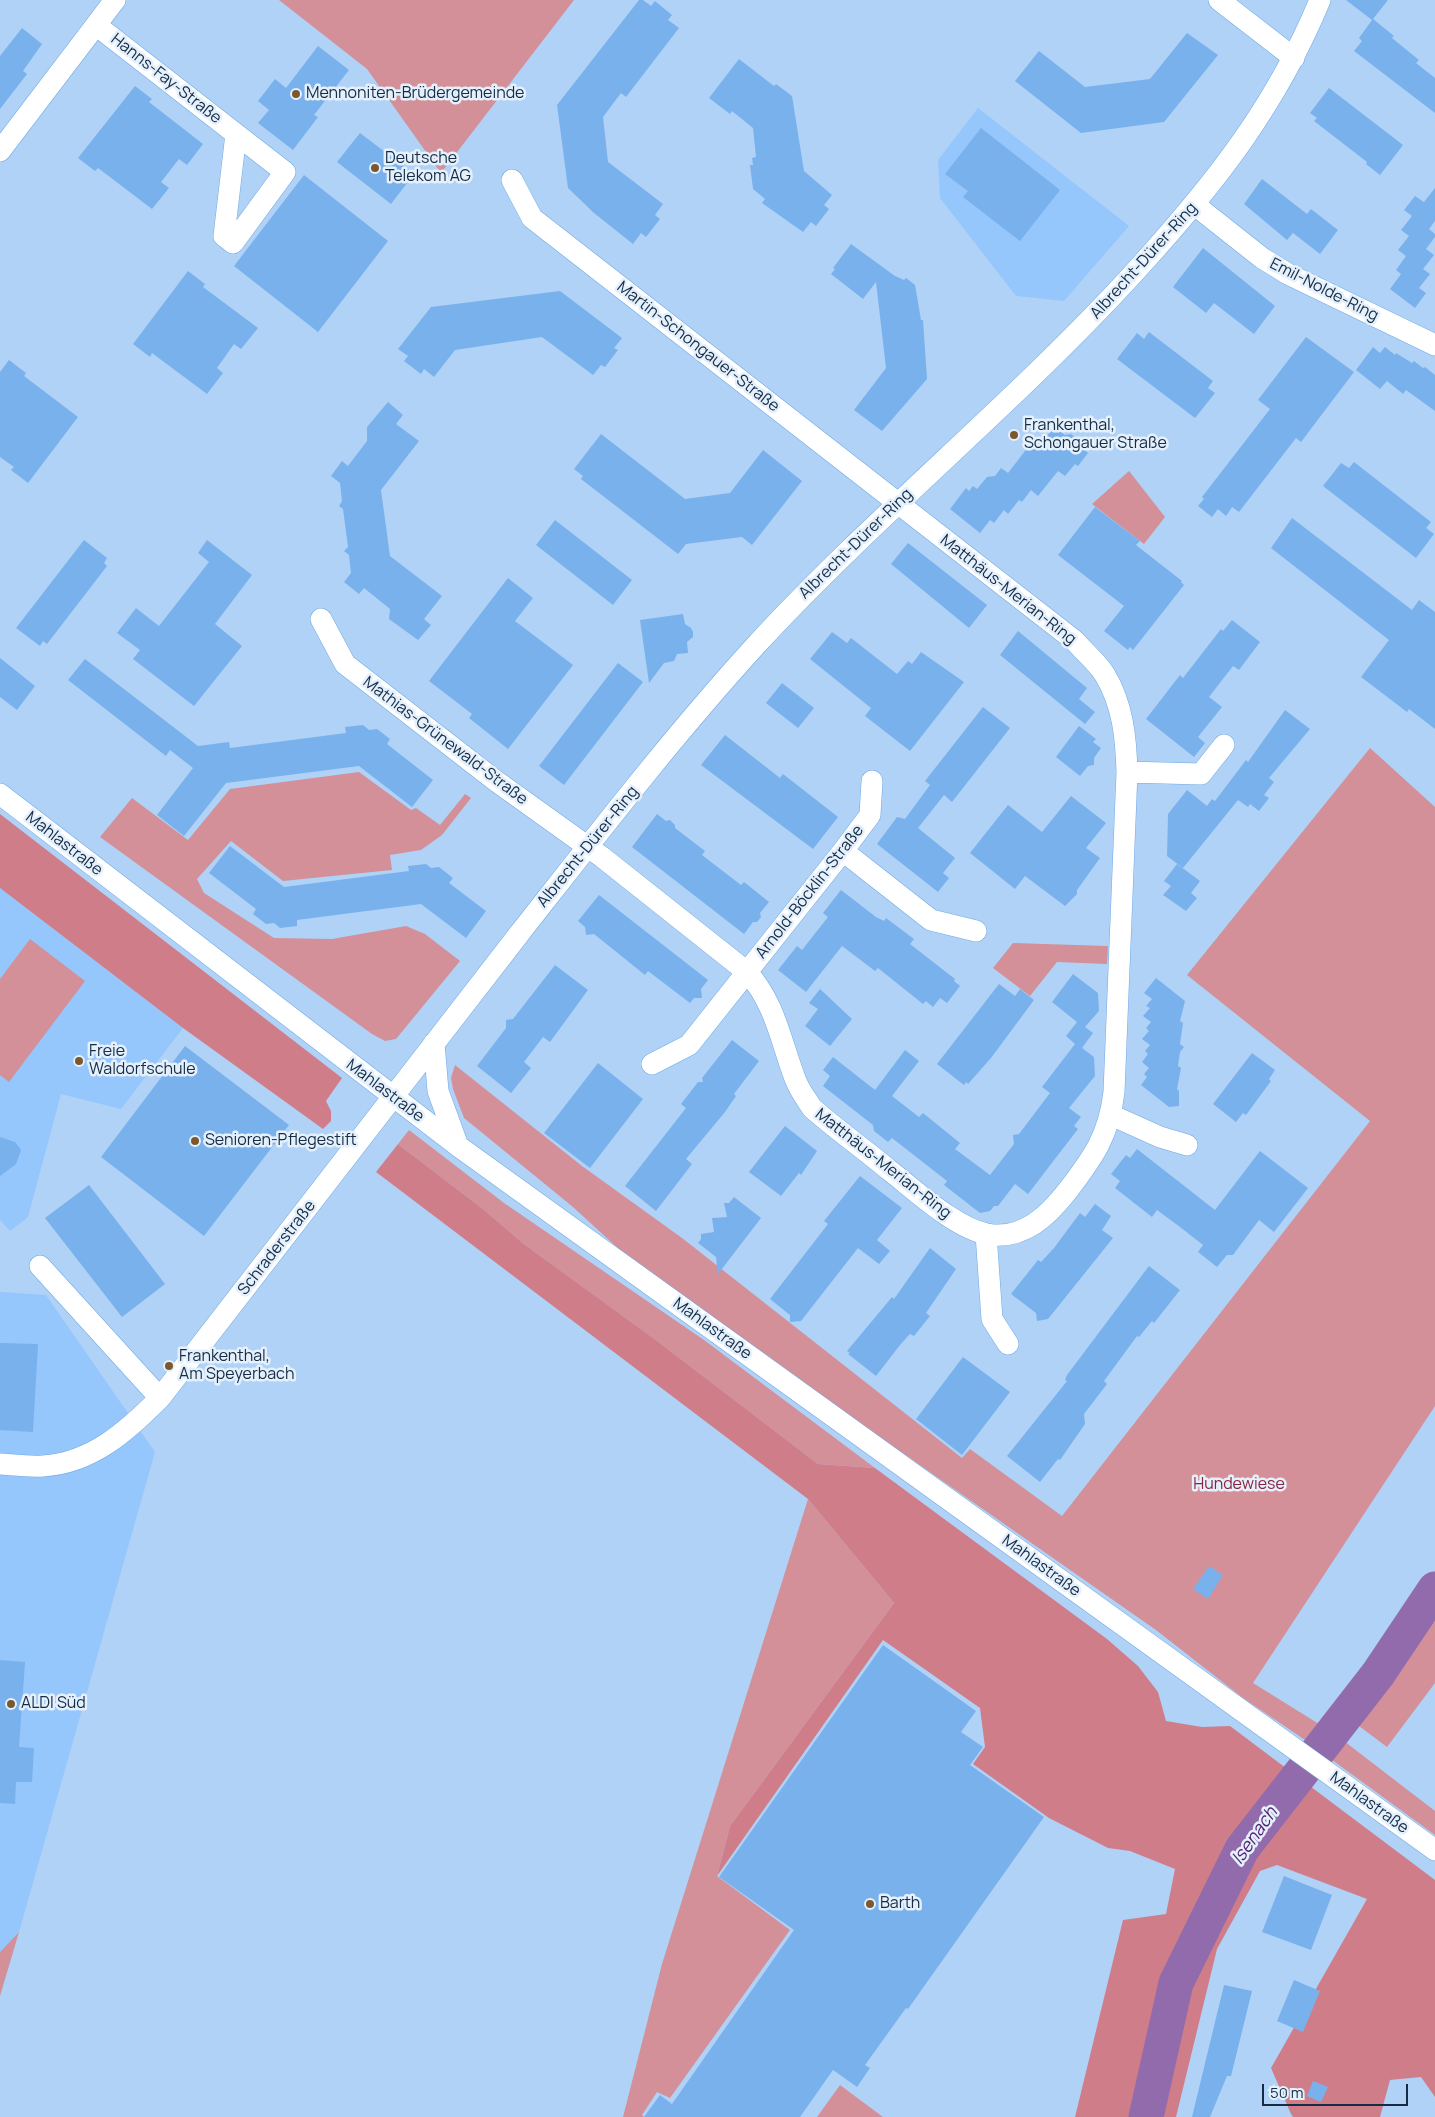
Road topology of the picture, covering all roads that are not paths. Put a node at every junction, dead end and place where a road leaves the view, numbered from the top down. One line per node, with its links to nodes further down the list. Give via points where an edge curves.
1 (115, 0): 4 (street, Hanns-Fay-Straße)
2 (1219, 0): 5 (street)
3 (1320, 0): 5 (street, Albrecht-Dürer-Ring)
4 (96, 25): 6 (street, Hanns-Fay-Straße); 7 (street, Hanns-Fay-Straße)
5 (1294, 58): 9 (street, Albrecht-Dürer-Ring, via 1266,109)
6 (236, 134)
7 (0, 151)
8 (512, 180): 11 (street, Martin-Schongauer-Straße, via 532,218)
9 (1195, 205): 10 (street, Emil-Nolde-Ring, via 1262,258 1288,274); 11 (street, Albrecht-Dürer-Ring, via 1074,339)
10 (1435, 345)
11 (898, 503): 14 (street, Matthäus-Merian-Ring, via 1075,641 1105,675 1122,716); 17 (street, Albrecht-Dürer-Ring, via 756,645)
12 (321, 619): 17 (street, Mathias-Grünewald-Straße, via 346,664 496,781)
13 (1224, 745): 14 (street, via 1201,774)
14 (1127, 772): 24 (street, Matthäus-Merian-Ring)
15 (872, 780): 18 (street, Arnold-Böcklin-Straße, via 870,815)
16 (0, 794): 23 (street, Mahlastraße)
17 (588, 846): 20 (street, Matthäus-Merian-Ring); 21 (street, Albrecht-Dürer-Ring)
18 (843, 851): 19 (street, via 930,920); 20 (street, Arnold-Böcklin-Straße)
19 (976, 932)
20 (747, 972): 22 (street, Arnold-Böcklin-Straße, via 689,1045); 27 (street, Matthäus-Merian-Ring, via 769,1002 797,1083 812,1108 954,1220)
21 (434, 1043): 23 (street, Albrecht-Dürer-Ring); 26 (street, via 438,1090)
22 (652, 1064)
23 (393, 1096): 26 (street, Mahlastraße); 30 (street, Schraderstraße)
24 (1111, 1115): 25 (street); 27 (street, Matthäus-Merian-Ring, via 1095,1155 1053,1209 1038,1223 1020,1232)
25 (1187, 1145)
26 (458, 1146): 32 (street, Mahlastraße)
27 (986, 1234): 29 (street, via 992,1319)
28 (40, 1266): 30 (street)
29 (1008, 1344)
30 (160, 1398): 31 (street, Schraderstraße, via 123,1433 103,1447 74,1460 43,1466)
31 (0, 1464)
32 (1435, 1850)

